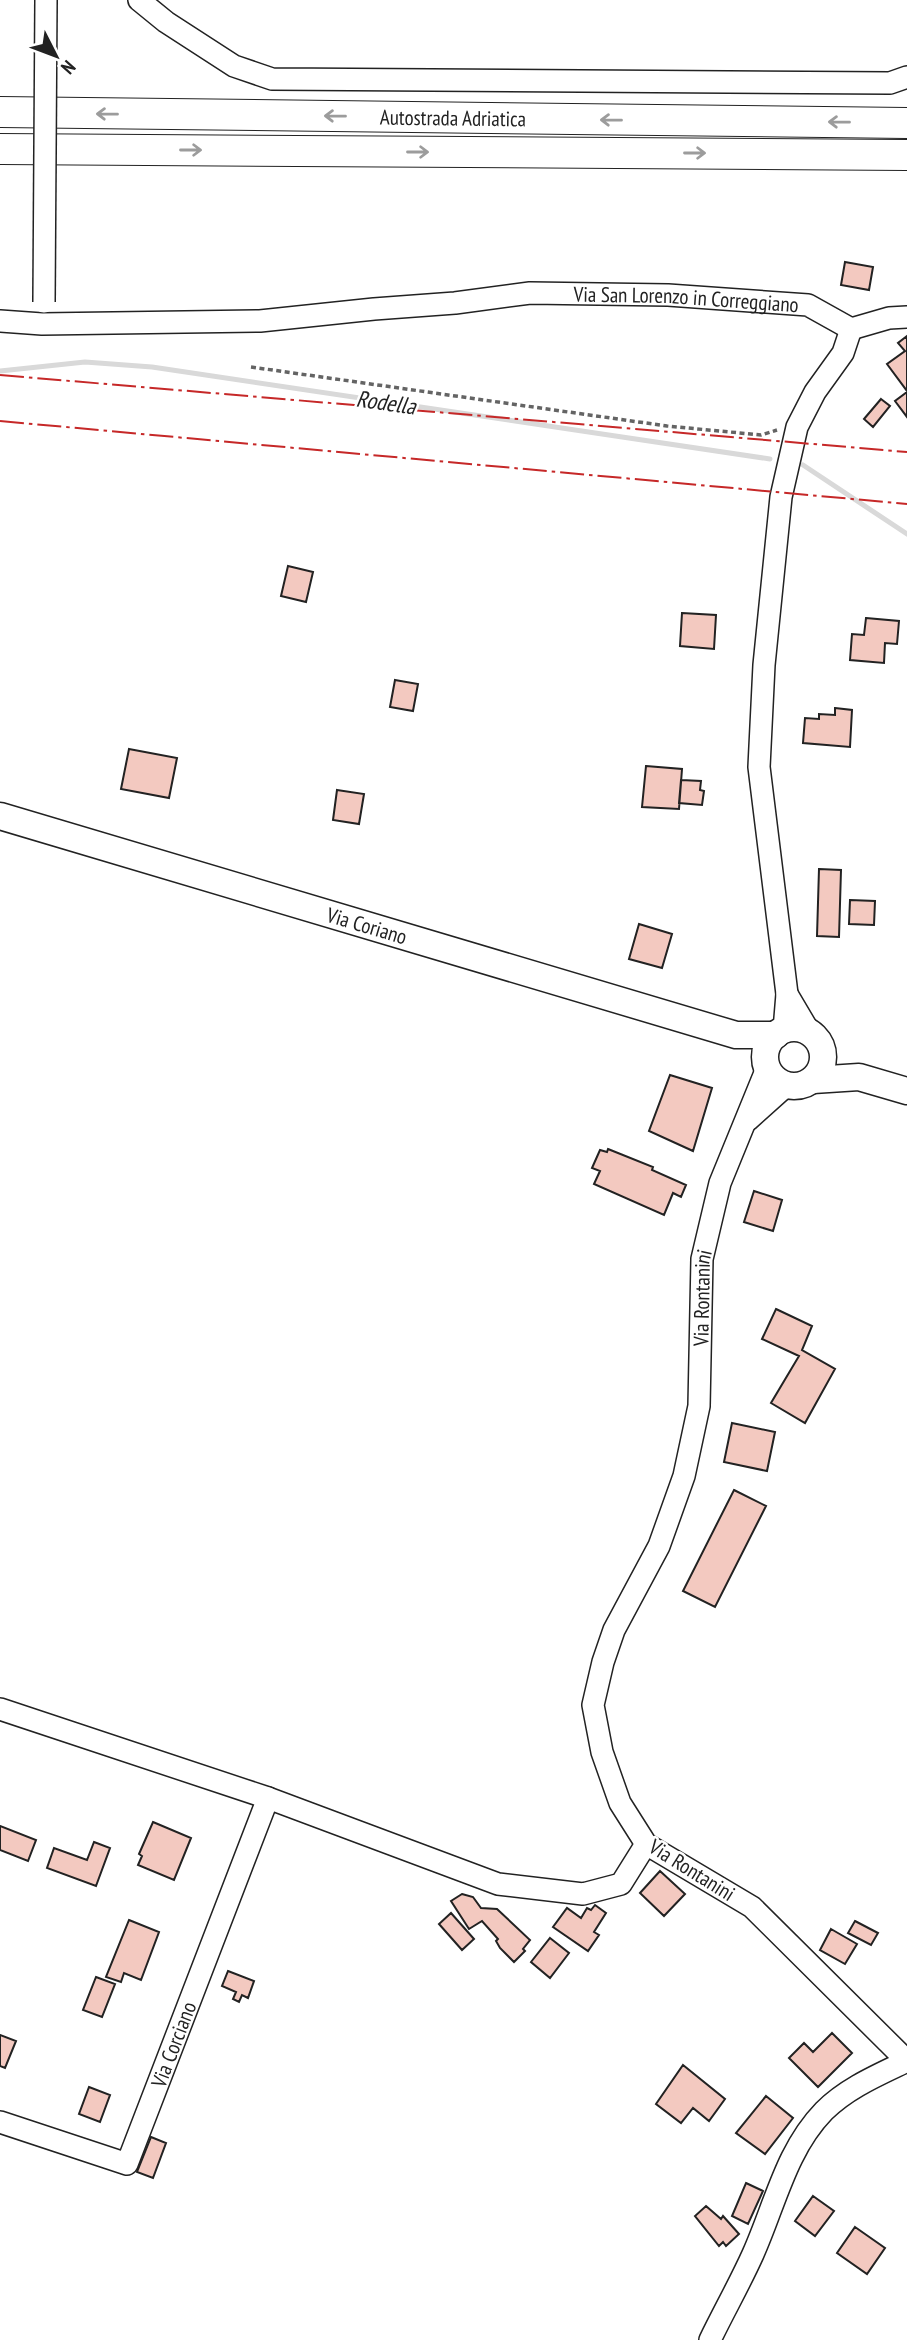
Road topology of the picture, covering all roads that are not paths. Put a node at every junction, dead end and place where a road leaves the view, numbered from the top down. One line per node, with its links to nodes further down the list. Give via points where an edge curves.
1 (46, 0): 10 (street, bridge)
2 (139, 0): 3 (street, via 234,66 272,79 890,83)
3 (907, 77)
4 (0, 113): 5 (highway, Autostrada Adriatica, one-way to 4)
5 (907, 123)
6 (0, 149): 7 (highway, Autostrada Adriatica, one-way to 7)
7 (907, 155)
8 (907, 317): 11 (street)
9 (0, 321): 10 (street, Via San Lorenzo in Correggiano)
10 (42, 324): 11 (street, Via San Lorenzo in Correggiano, via 260,321 530,293 668,295 808,305)
11 (851, 329): 13 (street, via 844,352 799,423 781,497 764,665 759,767)
12 (0, 816): 15 (main road, Via Coriano)
13 (787, 994): 14 (street); 15 (street)
14 (816, 1040): 15 (main road, via 792,1028); 16 (main road); 17 (main road, via 822,1064)
15 (773, 1048): 17 (main road, via 772,1076); 19 (street, Via Rontanini)
16 (859, 1077): 17 (main road); 18 (main road)
17 (800, 1082): 19 (street, Via Rontanini)
18 (907, 1091)
19 (744, 1124): 22 (street, Via Rontanini, via 720,1183 702,1259 699,1406 684,1476 659,1546 614,1630 593,1705 602,1752 620,1803)
20 (0, 1709): 21 (street)
21 (268, 1798): 22 (street, via 498,1884 571,1893 621,1884); 24 (street, Via Corciano, via 127,2164)
22 (646, 1844): 23 (street, Via Rontanini, via 752,1907)
23 (907, 2061): 25 (street, Via Rontanini, via 852,2089 825,2109 804,2134)
24 (0, 2122)
25 (710, 2340)

